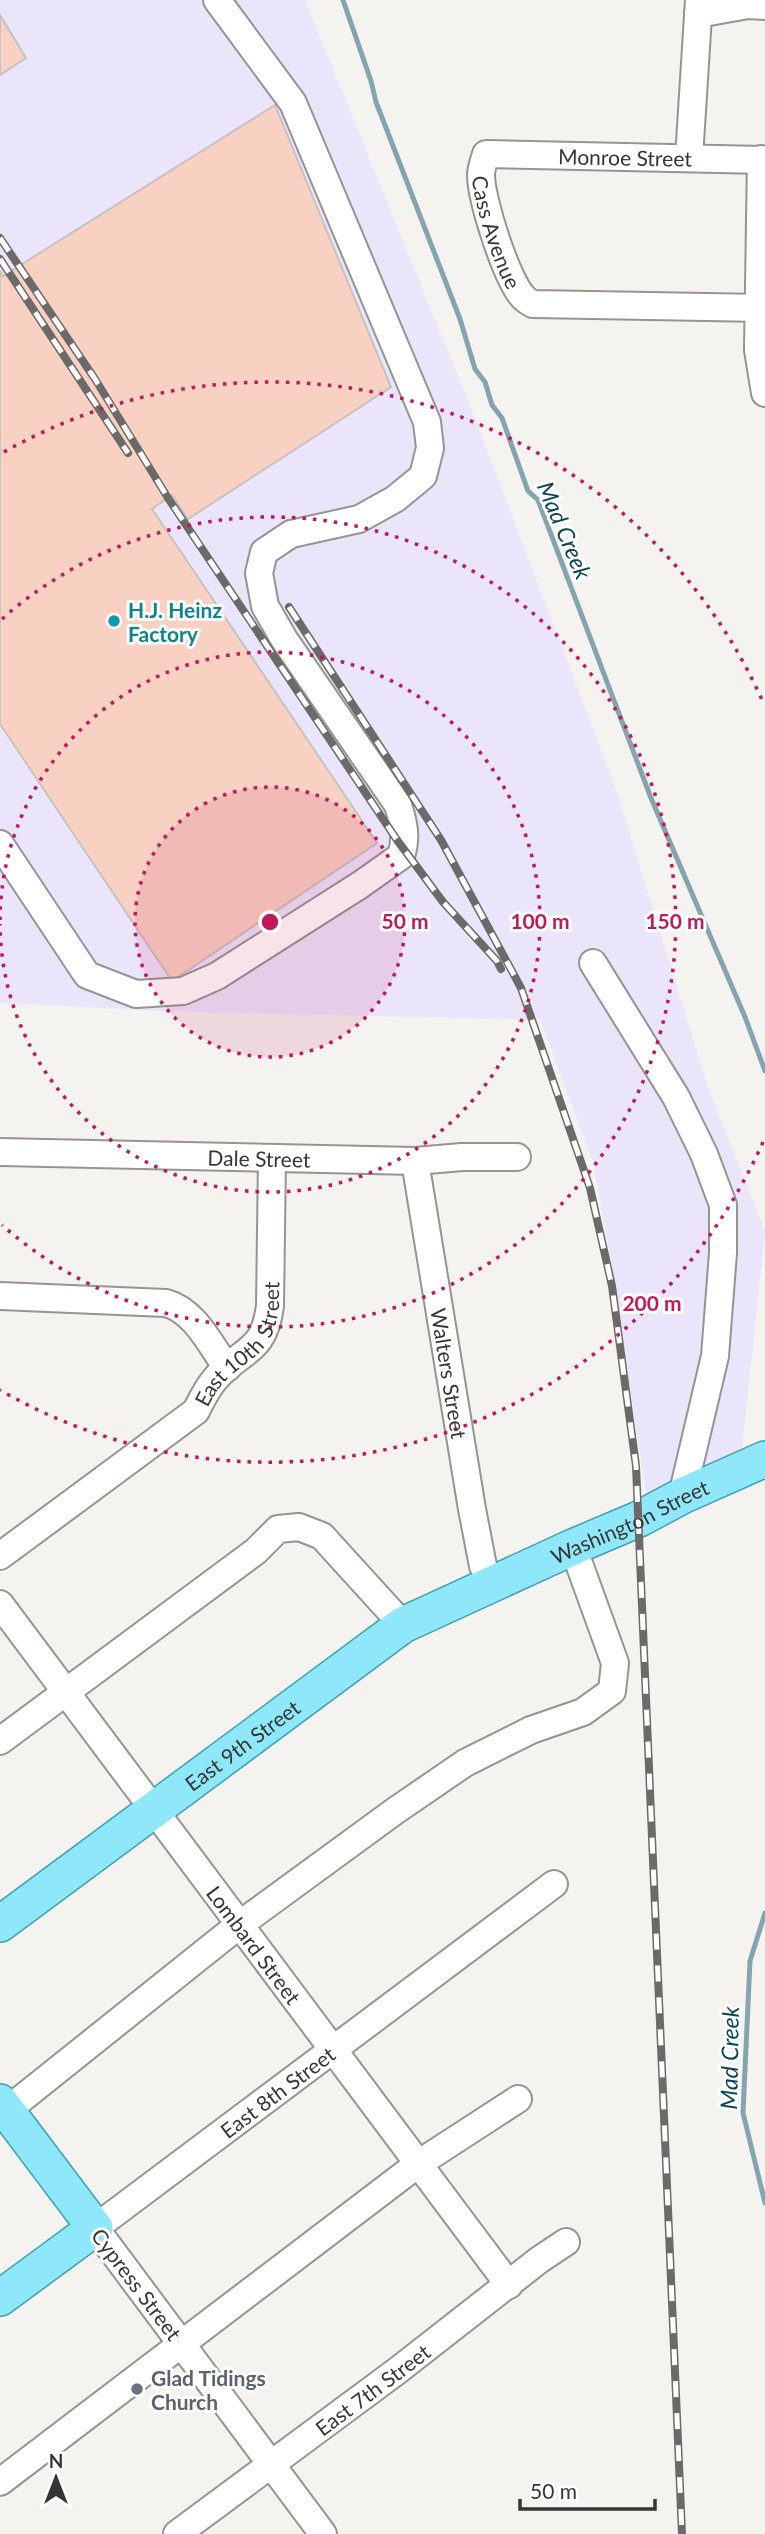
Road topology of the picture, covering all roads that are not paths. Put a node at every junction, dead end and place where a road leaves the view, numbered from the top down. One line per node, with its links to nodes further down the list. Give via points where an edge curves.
1 (217, 0): 9 (street, via 293,103 427,422 430,448 423,476 359,519 291,534 264,552 259,573 265,606 284,639 398,805 406,829 403,849 401,856 360,886 217,976 183,991 136,994 87,975)
2 (765, 6): 3 (street)
3 (698, 7): 5 (street)
4 (486, 154): 5 (street, Monroe Street); 7 (street, Cass Avenue, via 481,178 486,206 524,299 533,304)
5 (689, 158): 6 (street, Monroe Street)
6 (763, 160): 7 (street)
7 (762, 308): 8 (street, via 758,350)
8 (765, 393)
9 (0, 844)
10 (593, 963): 18 (street, via 677,1097 723,1205 715,1356)
11 (0, 1152): 13 (street, Dale Street)
12 (517, 1157): 14 (street, Dale Street)
13 (272, 1158): 14 (street, Dale Street); 16 (street, East 10th Street, via 268,1323 253,1349)
14 (415, 1161): 21 (street, Walters Street, via 472,1509 483,1566)
15 (0, 1296): 16 (street, via 179,1307)
16 (227, 1368): 20 (street, East 10th Street, via 206,1391 196,1411)
17 (753, 1464): 18 (main road, Washington Street)
18 (682, 1496): 19 (main road, Washington Street)
19 (573, 1547): 21 (main road, Washington Street); 29 (street, via 615,1663 612,1690 583,1712 531,1730 465,1763)
20 (0, 1556)
21 (493, 1584): 23 (main road, East 9th Street)
22 (0, 1604): 24 (street, Lombard Street)
23 (403, 1625): 24 (street, via 322,1536 299,1527 278,1529 256,1551); 26 (main road, East 9th Street)
24 (66, 1692): 25 (street); 26 (street, Lombard Street)
25 (0, 1741)
26 (154, 1811): 28 (main road, East 9th Street); 29 (street, Lombard Street)
27 (554, 1884): 30 (street, East 8th Street)
28 (4, 1913)
29 (239, 1925): 30 (street, Lombard Street); 32 (street)
30 (332, 2050): 33 (street, Lombard Street); 34 (street, East 8th Street)
31 (518, 2099): 33 (street)
32 (2, 2110): 34 (main road, Cypress Street)
33 (418, 2164): 36 (street, Lombard Street); 38 (street)
34 (95, 2228): 37 (main road, East 8th Street); 38 (street, Cypress Street)
35 (566, 2242): 36 (street, East 7th Street)
36 (509, 2284): 39 (street, East 7th Street)
37 (0, 2298)
38 (181, 2344): 39 (street, Cypress Street); 40 (street)
39 (271, 2464): 41 (street, East 7th Street); 42 (street, Cypress Street)
40 (0, 2482)
41 (177, 2534)
42 (323, 2534)

